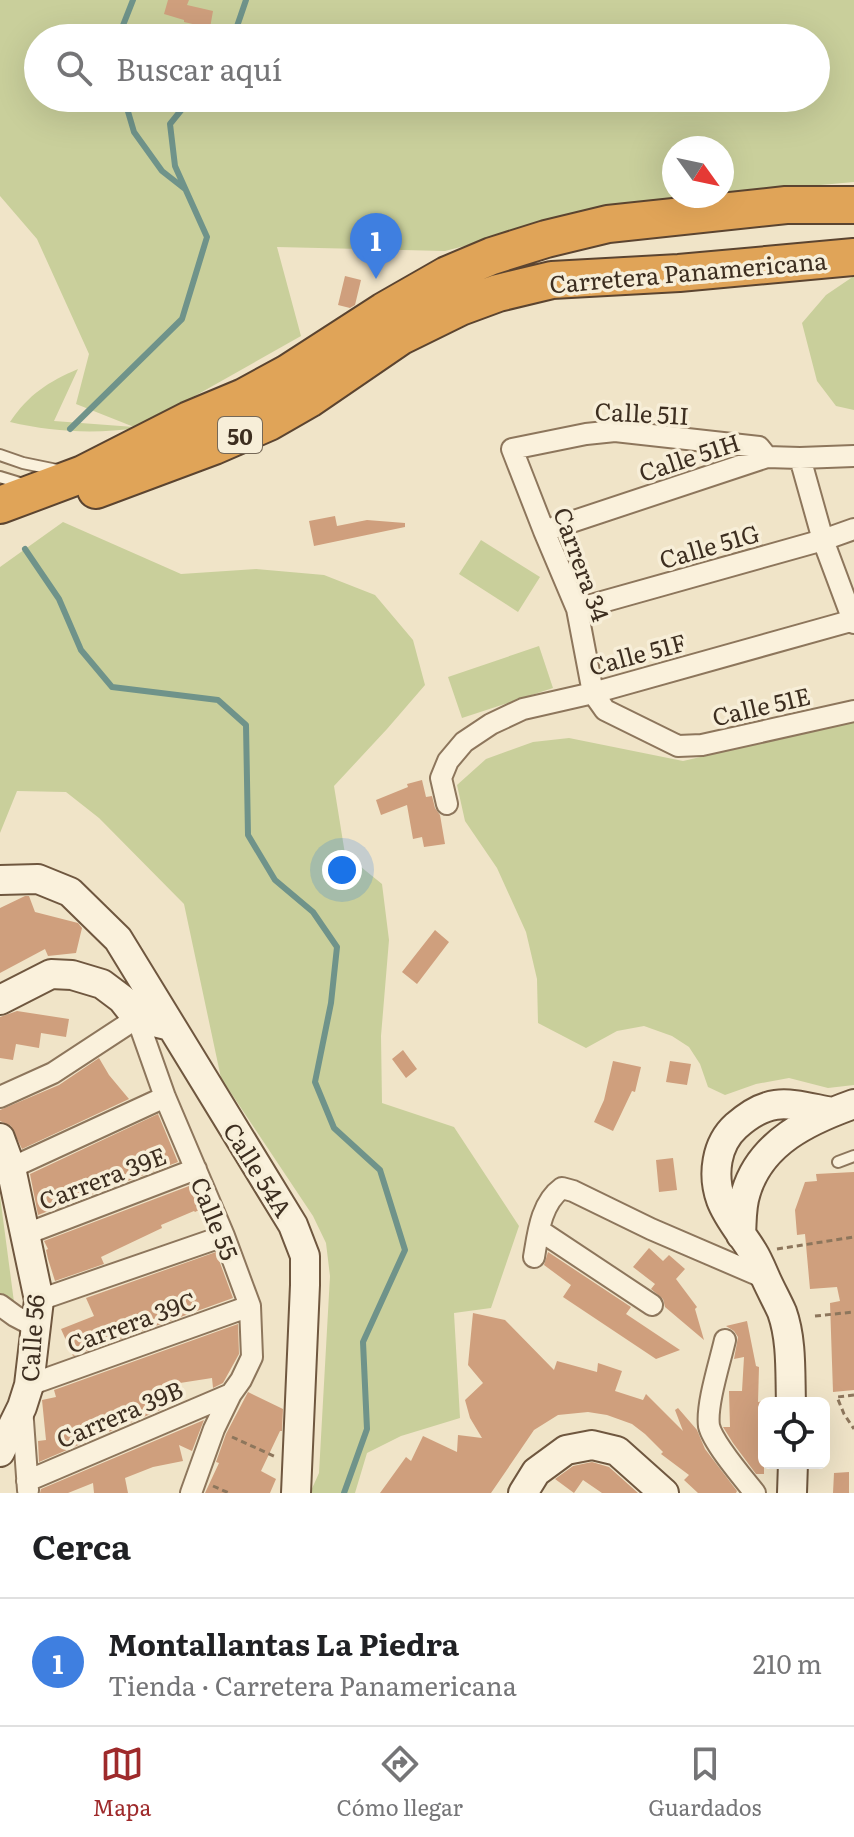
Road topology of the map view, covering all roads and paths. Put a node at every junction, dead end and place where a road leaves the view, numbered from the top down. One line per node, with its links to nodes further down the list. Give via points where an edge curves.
1 (854, 197): 2 (highway)
2 (786, 205): 3 (highway, Carretera Panamericana / 50); 10 (highway, Carretera Panamericana / 50, via 608,224 492,256 447,275 244,397)
3 (854, 205)
4 (854, 257): 11 (highway, Carretera Panamericana / 50, via 552,280 498,293 401,336 309,399 214,446 33,513)
5 (512, 449): 8 (street, Calle 51I, via 615,431 759,447); 13 (street, Carrera 34)
6 (0, 455): 10 (lane)
7 (854, 456): 9 (street, Calle 51H)
8 (767, 457): 9 (street, Calle 51H); 13 (street, Calle 51H)
9 (800, 458): 14 (street)
10 (83, 474): 11 (highway, Carretera Panamericana / 50)
11 (2, 502)
12 (854, 529): 14 (street, Calle 51G)
13 (544, 531): 15 (street, Carrera 34)
14 (823, 540): 15 (street, Calle 51G); 16 (street)
15 (577, 609): 17 (street, Carrera 34)
16 (854, 621): 17 (street, Calle 51F)
17 (593, 693): 18 (street, Calle 51E, via 605,710 678,746); 19 (street, Calle 51F, via 523,709 464,742 441,778)
18 (854, 711)
19 (447, 804)
20 (0, 880): 23 (street, Calle 54A, via 38,879 70,892 118,939)
21 (0, 1000): 22 (street, Calle 55, via 51,974 72,975 102,984)
22 (137, 1018): 23 (street); 24 (street, via 53,1073); 25 (street, Calle 55)
23 (170, 1026): 56 (street, Calle 54A, via 293,1225 305,1256)
24 (0, 1097)
25 (165, 1097): 33 (street); 34 (street, Calle 55)
26 (843, 1108): 27 (street, via 763,1106); 32 (street, via 793,1130)
27 (731, 1131): 30 (street); 32 (street, via 754,1137 761,1148)
28 (0, 1138): 33 (street, Calle 56)
29 (854, 1156): 31 (lane)
30 (717, 1160): 32 (street, via 733,1176 744,1177); 39 (street, via 721,1199)
31 (838, 1162)
32 (758, 1166): 39 (street, via 742,1207)
33 (11, 1168): 36 (street, Calle 56)
34 (196, 1169): 36 (street, Carrera 39E); 37 (street, Calle 55)
35 (539, 1230): 40 (street); 41 (street, via 549,1202 562,1188); 43 (street)
36 (26, 1234): 46 (street, Calle 56)
37 (224, 1236): 44 (street, Calle 55); 46 (street)
38 (854, 1237): 39 (path)
39 (747, 1244): 41 (street)
40 (534, 1257)
41 (765, 1278): 52 (street, via 786,1329)
42 (0, 1305): 46 (street, via 15,1316)
43 (652, 1305)
44 (250, 1306): 49 (street, Calle 55, via 252,1357); 51 (street, Carrera 39C)
45 (854, 1312): 47 (path)
46 (37, 1314): 51 (street, Calle 56)
47 (815, 1316)
48 (725, 1340): 63 (street, via 709,1427)
49 (231, 1394): 53 (street, Calle 55); 58 (street, Carrera 39B)
50 (854, 1395): 54 (path, via 837,1397)
51 (26, 1396): 55 (street); 58 (street, Calle 56)
52 (791, 1397)
53 (214, 1429): 56 (path); 60 (street, Calle 55)
54 (854, 1429)
55 (0, 1452)
56 (299, 1464): 61 (street, Calle 54A)
57 (793, 1469): 64 (street)
58 (28, 1487)
59 (528, 1487): 62 (street, via 566,1450 592,1445 617,1451)
60 (187, 1492)
61 (296, 1493)
62 (664, 1493)
63 (755, 1493)
64 (792, 1493)

